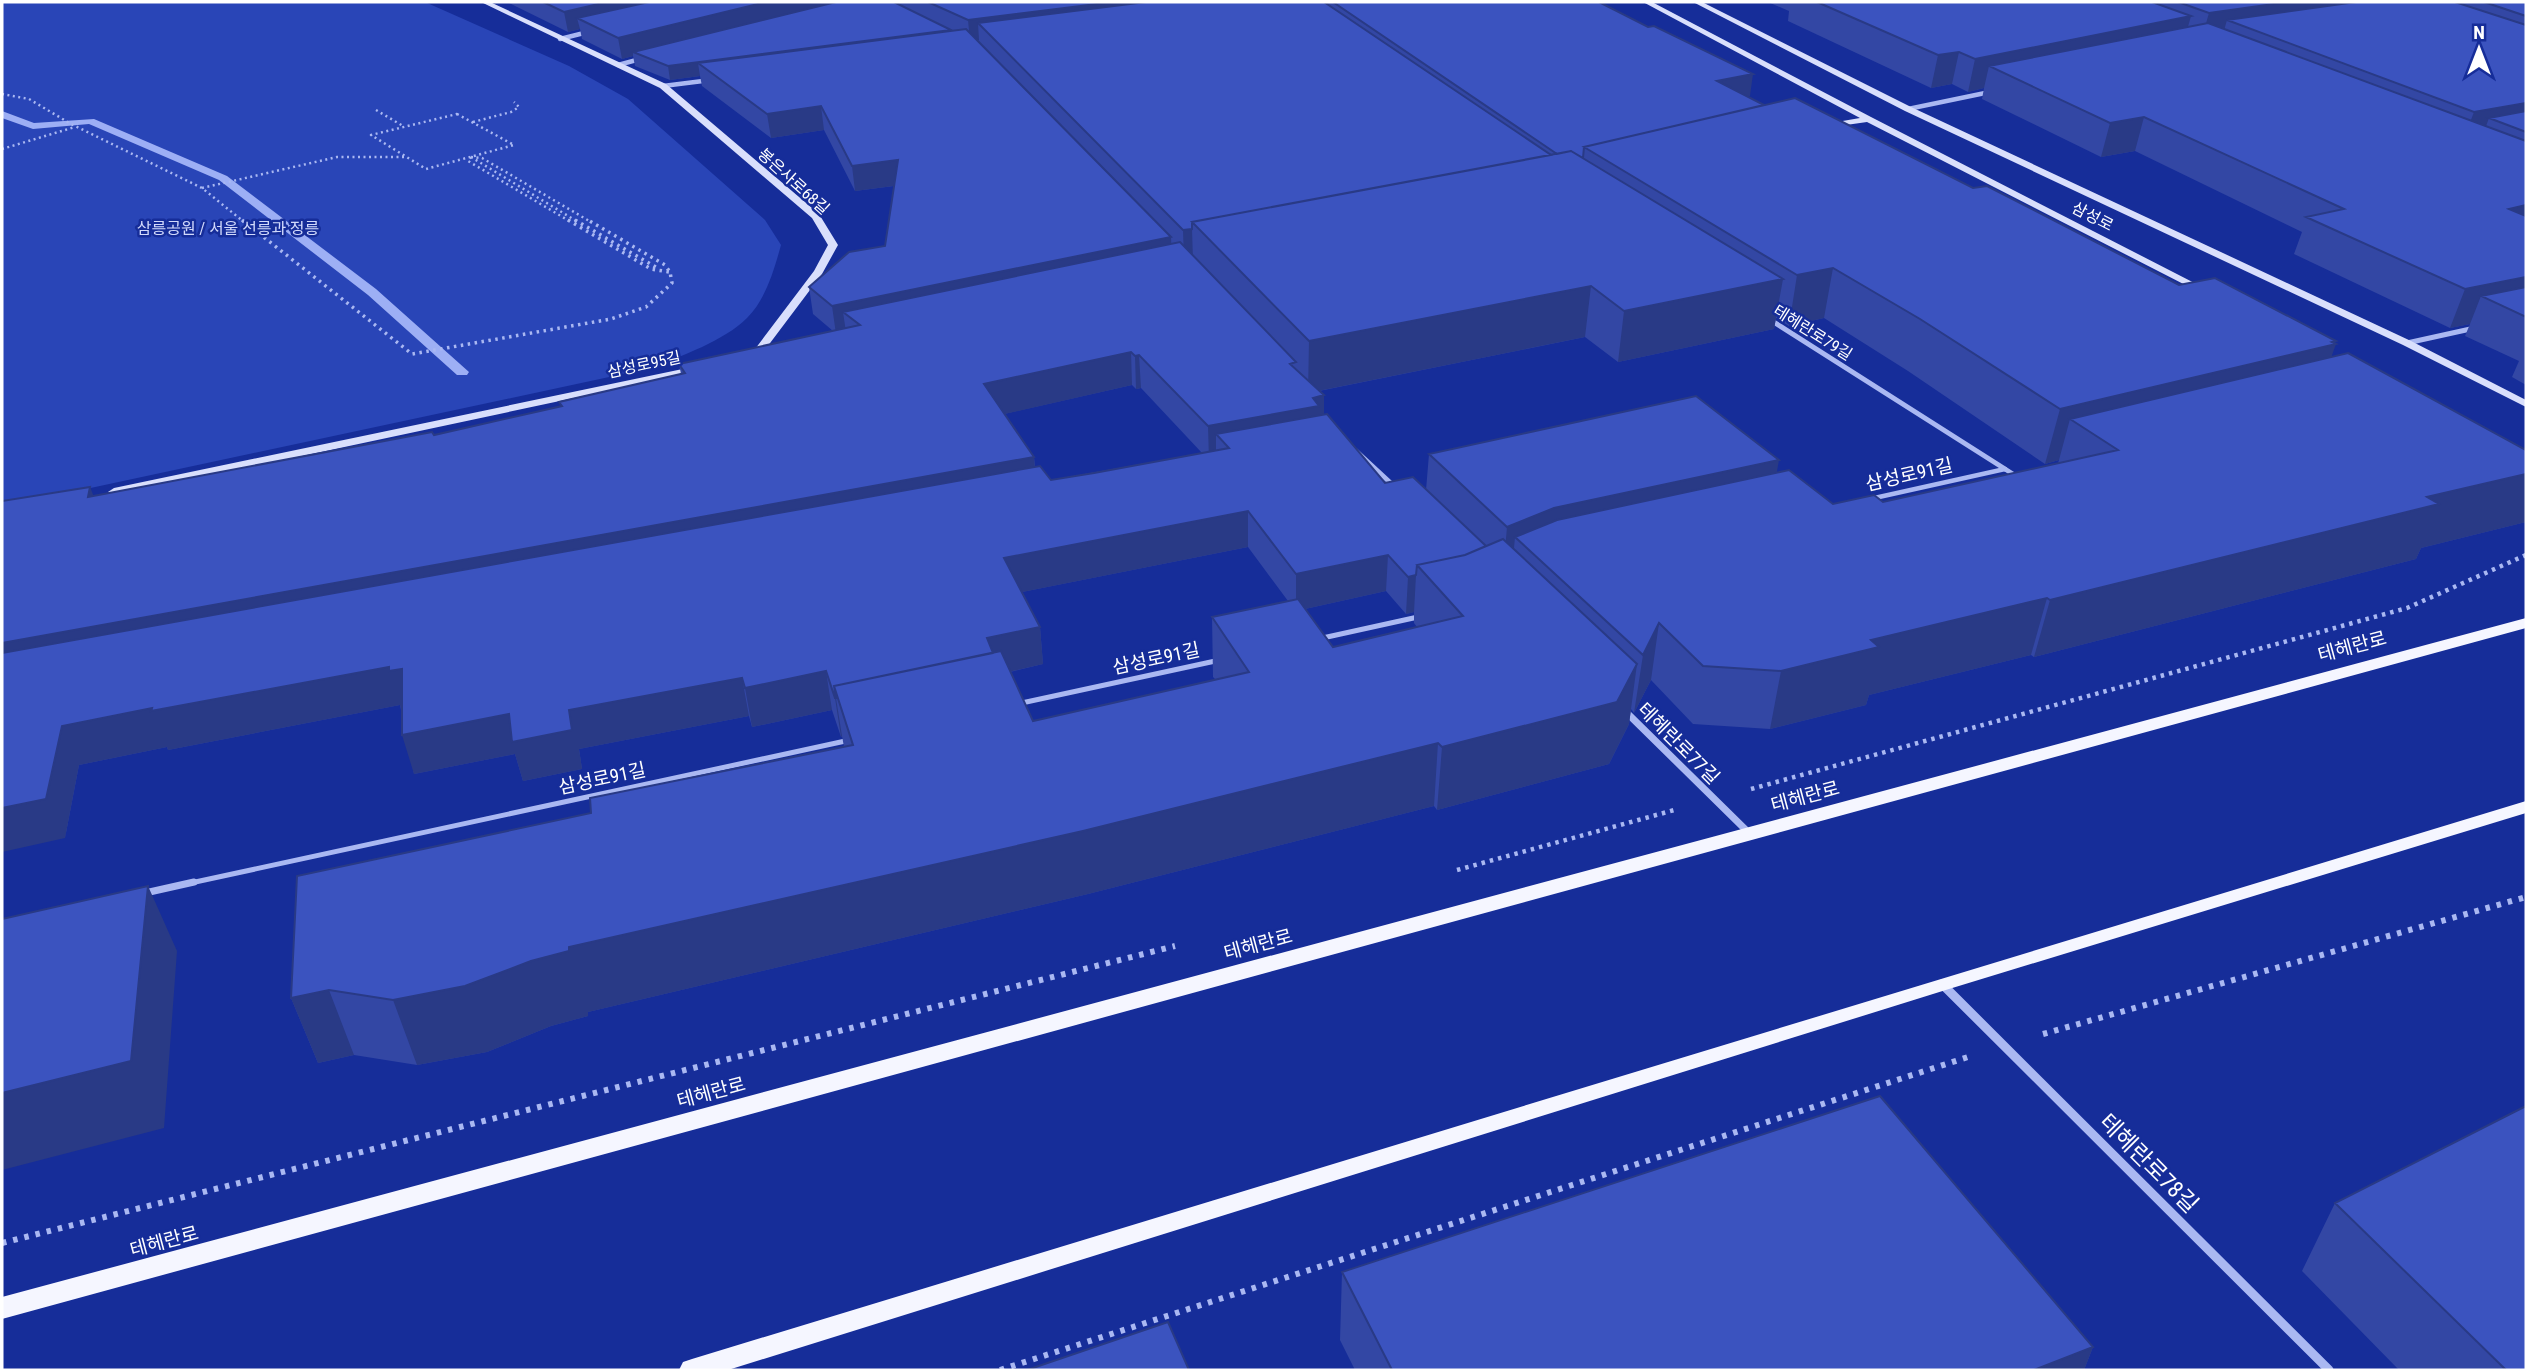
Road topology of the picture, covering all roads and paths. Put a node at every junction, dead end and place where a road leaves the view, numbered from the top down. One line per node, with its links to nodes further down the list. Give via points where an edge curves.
1 (485, 2): 5 (main road, 봉은사로68길)
2 (1647, 2): 15 (main road, 삼성로)
3 (1698, 2): 13 (main road, 삼성로)
4 (599, 29): 5 (street)
5 (560, 39): 7 (main road, 봉은사로68길)
6 (644, 58): 7 (street)
7 (618, 65): 9 (main road, 봉은사로68길)
8 (716, 79): 9 (street)
9 (663, 86): 34 (main road, 봉은사로68길, via 816,216 833,246 819,272)
10 (2002, 90): 13 (street)
11 (2, 94): 17 (path, via 29,99)
12 (514, 102): 16 (path, via 519,107 511,112)
13 (1908, 109): 32 (main road, 삼성로)
14 (376, 110): 18 (path)
15 (1868, 119): 19 (main road); 29 (main road, 삼성로)
16 (472, 122): 18 (path, via 457,114); 20 (path)
17 (77, 126): 22 (path); 27 (path)
18 (404, 127): 24 (path, via 371,135)
19 (1814, 130)
20 (488, 131): 21 (path); 26 (path, via 514,145)
21 (480, 133)
22 (2, 149)
23 (410, 151): 24 (path)
24 (401, 153): 25 (path)
25 (408, 157): 26 (path, via 426,169); 27 (path, via 337,158)
26 (471, 157): 28 (path, via 482,158); 28 (path, via 468,161 651,269)
27 (202, 188): 28 (path, via 412,354 623,315 646,306 672,283)
28 (670, 272)
29 (2215, 296)
30 (1763, 315): 39 (street, 테헤란로79길)
31 (2487, 326): 32 (street)
32 (2407, 344): 37 (main road, 삼성로)
33 (768, 354): 34 (main road)
34 (754, 357): 35 (main road)
35 (741, 360)
36 (713, 365): 41 (main road, 삼성로95길)
37 (2526, 404)
38 (1355, 449): 42 (street)
39 (2005, 469): 40 (lane, 삼성로91길, via 2016,476); 43 (lane, 삼성로91길)
40 (2029, 473)
41 (97, 496)
42 (1404, 496)
43 (1858, 501)
44 (2526, 555): 52 (path, via 2407,608)
45 (1432, 614): 47 (lane)
46 (2526, 623): 54 (main road, 테헤란로)
47 (1310, 640)
48 (1228, 658): 50 (lane, 삼성로91길)
49 (1618, 704): 52 (street, 테헤란로77길)
50 (1010, 705)
51 (860, 738): 56 (lane, 삼성로91길)
52 (1714, 799): 54 (street, 테헤란로77길); 55 (path)
53 (2526, 807): 59 (main road)
54 (1750, 834): 62 (main road, 테헤란로)
55 (1450, 872)
56 (138, 895)
57 (2526, 897): 60 (path)
58 (1185, 944): 61 (path)
59 (1942, 984): 60 (street, 테헤란로78길); 63 (main road)
60 (2004, 1046): 64 (path); 65 (street, 테헤란로78길)
61 (2, 1242)
62 (2, 1308)
63 (692, 1370)
64 (1000, 1370)
65 (2329, 1370)

